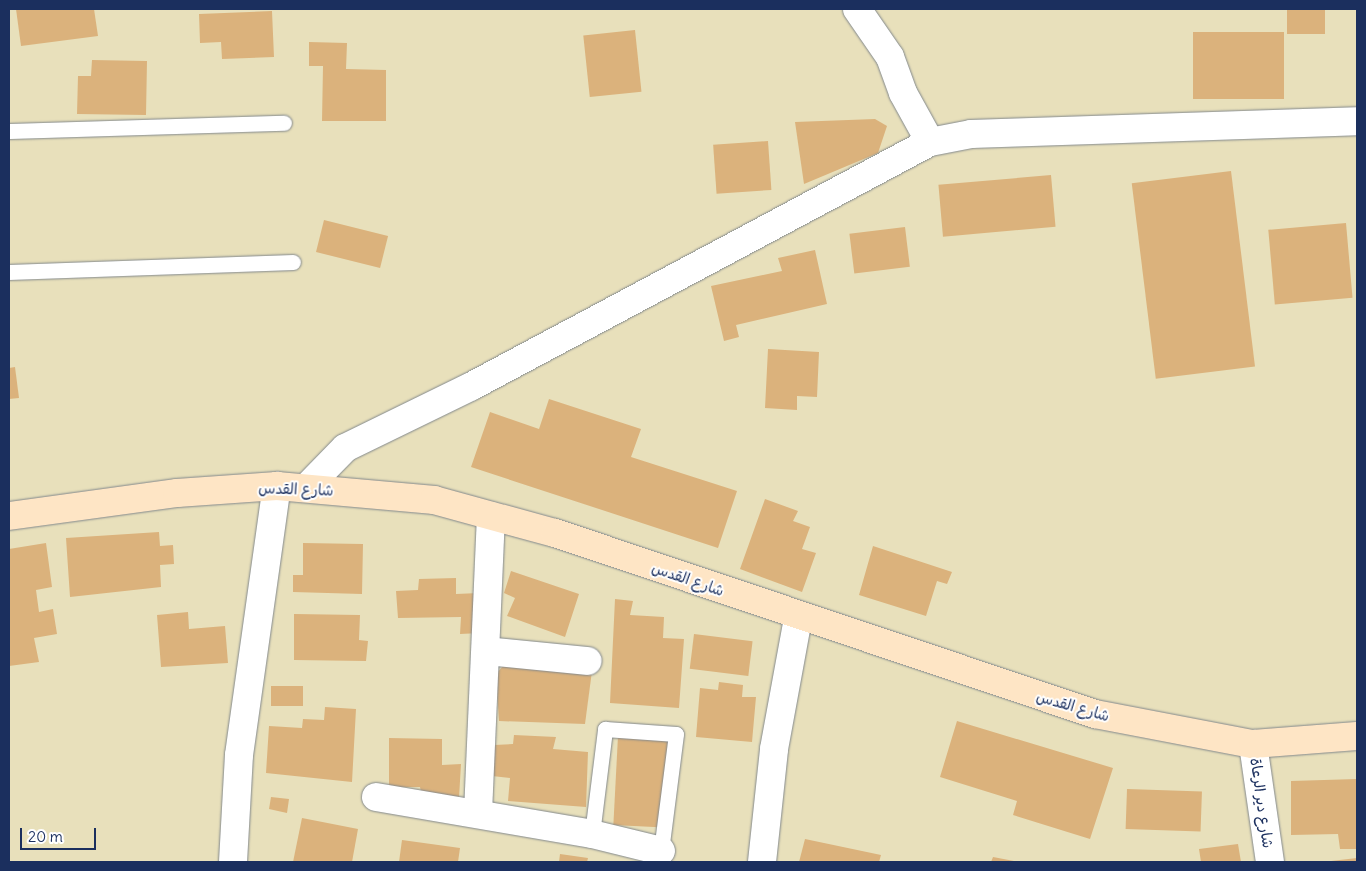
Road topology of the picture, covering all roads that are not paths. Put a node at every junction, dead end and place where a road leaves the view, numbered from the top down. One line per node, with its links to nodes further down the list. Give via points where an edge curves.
1 (857, 9): 5 (street, via 890,57 903,93)
2 (1357, 121): 5 (street, via 971,134)
3 (284, 123): 4 (lane)
4 (9, 130)
5 (930, 142): 9 (street, via 481,382 345,448)
6 (292, 262): 7 (lane)
7 (9, 272)
8 (277, 486): 9 (main road, شارع القدس); 10 (main road, شارع القدس, via 177,493); 21 (street, via 238,755)
9 (307, 487): 11 (main road, شارع القدس, via 434,500)
10 (9, 516)
11 (491, 516): 12 (main road, شارع القدس, via 555,533); 13 (street)
12 (798, 618): 16 (main road, شارع القدس, via 1095,714); 22 (street, via 774,749)
13 (486, 652): 14 (street); 18 (street)
14 (588, 661)
15 (1357, 736): 16 (main road, شارع القدس)
16 (1254, 744): 23 (street, شارع دير الرعاة)
17 (376, 797): 18 (street)
18 (478, 813): 19 (street)
19 (592, 834): 20 (street); 20 (lane, via 605,729 676,734)
20 (662, 851)
21 (233, 862)
22 (762, 862)
23 (1270, 862)

